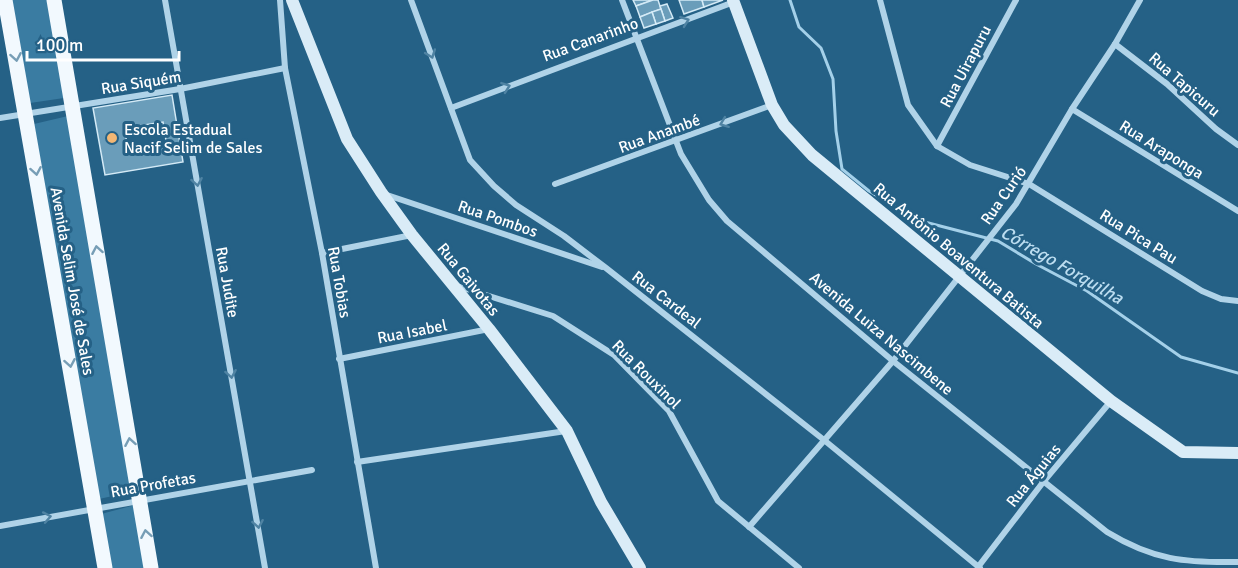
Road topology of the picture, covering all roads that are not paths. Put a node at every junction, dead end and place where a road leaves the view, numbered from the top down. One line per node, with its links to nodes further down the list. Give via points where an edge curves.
1 (5, 0): 20 (main road, Avenida Selim José de Sales, one-way to 20)
2 (54, 0): 17 (main road, Avenida Selim José de Sales)
3 (165, 0): 15 (street, Rua Judite)
4 (280, 0): 14 (street, Rua Tobias)
5 (292, 0): 27 (street, Rua Gaivotas, via 347,139)
6 (411, 0): 18 (street, Rua Cardeal, one-way to 18)
7 (622, 0): 12 (street, Avenida Luiza Nascimbene)
8 (880, 0): 24 (street, via 908,105)
9 (1016, 0): 24 (street, Rua Uirapuru)
10 (1140, 0): 13 (street, Rua Curió)
11 (736, 1): 12 (street, Rua Canarinho, one-way to 11); 16 (street, Rua Antônio Boaventura Batista)
12 (636, 39): 18 (street, Rua Canarinho, one-way to 12); 22 (street, Avenida Luiza Nascimbene)
13 (1115, 44): 19 (street, Rua Curió); 23 (street, Rua Tapicuru)
14 (285, 68): 15 (street, Rua Siquém); 30 (street, Rua Tobias)
15 (180, 89): 17 (street, Rua Siquém); 44 (street, Rua Judite, one-way to 44)
16 (772, 105): 22 (street, Rua Anambé, one-way to 22); 32 (street, Rua Antônio Boaventura Batista, via 784,125 812,155)
17 (73, 106): 20 (street, Rua Siquém); 46 (main road, Avenida Selim José de Sales, one-way to 17)
18 (451, 108): 31 (street, Rua Cardeal, via 470,159 494,186)
19 (1072, 109): 26 (street, Rua Curió); 28 (street, Rua Araponga)
20 (26, 114): 21 (street, Rua Siquém); 47 (main road, Avenida Selim José de Sales, one-way to 47)
21 (0, 118)
22 (676, 142): 25 (street, Rua Anambé); 37 (street, Avenida Luiza Nascimbene, via 697,184 727,221)
23 (1238, 145)
24 (937, 146): 26 (street, Rua Pica Pau, via 970,165)
25 (555, 184)
26 (1029, 184): 32 (street, Rua Curió); 34 (street, Rua Pica Pau, via 1202,291)
27 (381, 192): 29 (street, Rua Gaivotas); 31 (street, Rua Pombos)
28 (1238, 212)
29 (412, 235): 30 (street); 33 (street, Rua Gaivotas)
30 (322, 253): 36 (street, Rua Tobias)
31 (606, 268): 40 (street, Rua Cardeal)
32 (958, 276): 37 (street, Rua Curió); 38 (street, Rua Antônio Boaventura Batista)
33 (453, 285): 35 (street, Rua Gaivotas); 49 (street, Rua Rouxinol, via 553,316 614,355 669,411 718,501)
34 (1238, 301)
35 (489, 329): 36 (street, Rua Isabel); 39 (street, Rua Gaivotas)
36 (339, 358): 42 (street, Rua Tobias)
37 (893, 361): 40 (street, Rua Curió); 45 (street, Avenida Luiza Nascimbene)
38 (1111, 401): 41 (street, Rua Antônio Boaventura Batista, via 1183,452); 45 (street, Rua Águias)
39 (567, 431): 42 (street); 56 (street, Rua Gaivotas, via 601,502)
40 (824, 440): 49 (street, Rua Curió); 51 (street, Rua Cardeal)
41 (1238, 453)
42 (357, 462): 55 (street, Rua Tobias)
43 (312, 470): 44 (street, Rua Profetas)
44 (250, 480): 46 (street, Rua Profetas); 54 (street, Rua Judite, one-way to 54)
45 (1044, 481): 50 (street, Avenida Luiza Nascimbene, via 1107,532 1131,546 1195,562); 51 (street, Rua Águias)
46 (140, 500): 47 (street, Rua Profetas); 53 (main road, Avenida Selim José de Sales, one-way to 46)
47 (94, 507): 48 (street, Rua Profetas, one-way to 47); 52 (main road, Avenida Selim José de Sales)
48 (0, 526)
49 (749, 527): 57 (street, Rua Rouxinol)
50 (1238, 562)
51 (979, 567)
52 (105, 568)
53 (151, 568)
54 (266, 568)
55 (376, 568)
56 (640, 568)
57 (799, 568)

